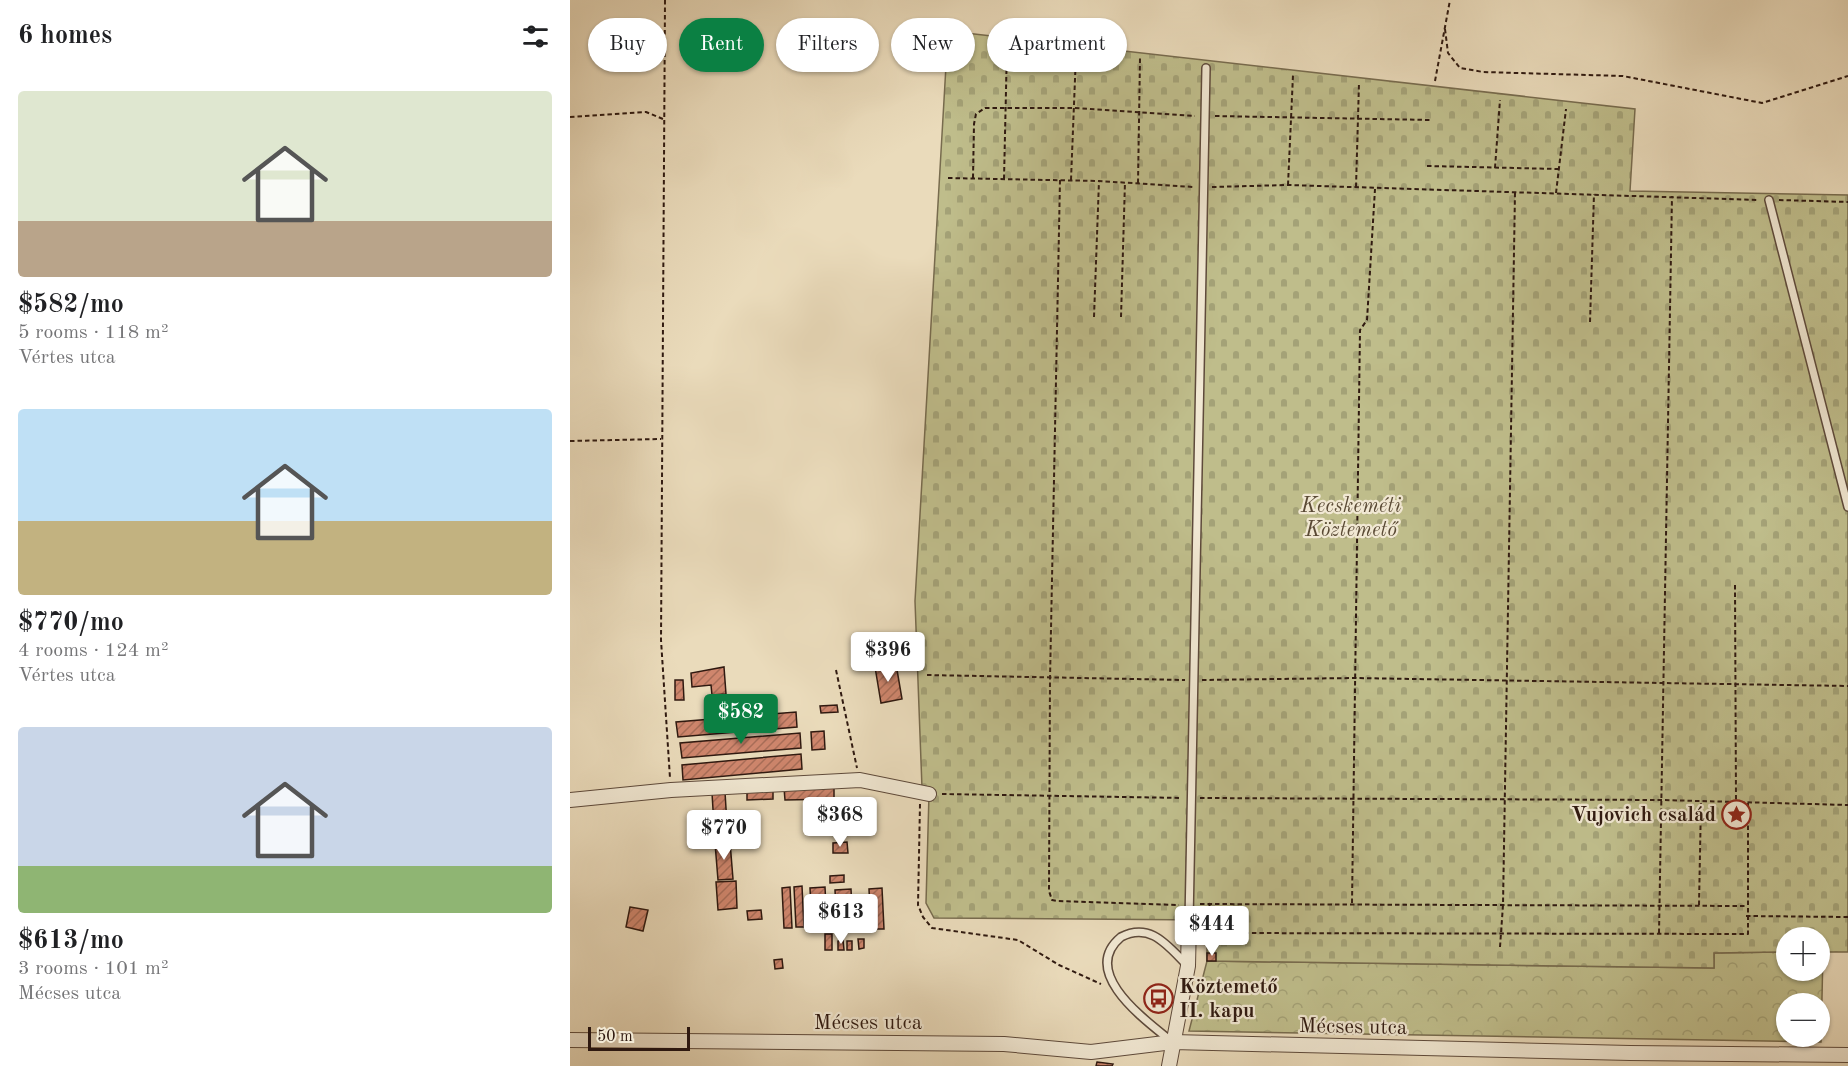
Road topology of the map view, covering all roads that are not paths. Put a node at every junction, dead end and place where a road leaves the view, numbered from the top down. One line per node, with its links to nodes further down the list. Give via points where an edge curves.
1 (1206, 68): 6 (lane)
2 (1769, 200): 3 (lane)
3 (1848, 507)
4 (929, 794): 5 (street, via 860,780 671,790)
5 (570, 800)
6 (1189, 921): 7 (street)
7 (1188, 966): 9 (street); 9 (lane, via 1151,933 1128,933 1114,942 1107,956 1107,972 1114,986)
8 (570, 1040): 9 (street, Mécses utca, via 1004,1044 1092,1052)
9 (1173, 1042): 11 (street, Mécses utca); 12 (street)
10 (1848, 1055): 11 (street, Mécses utca)
11 (1630, 1060)
12 (1169, 1066)

